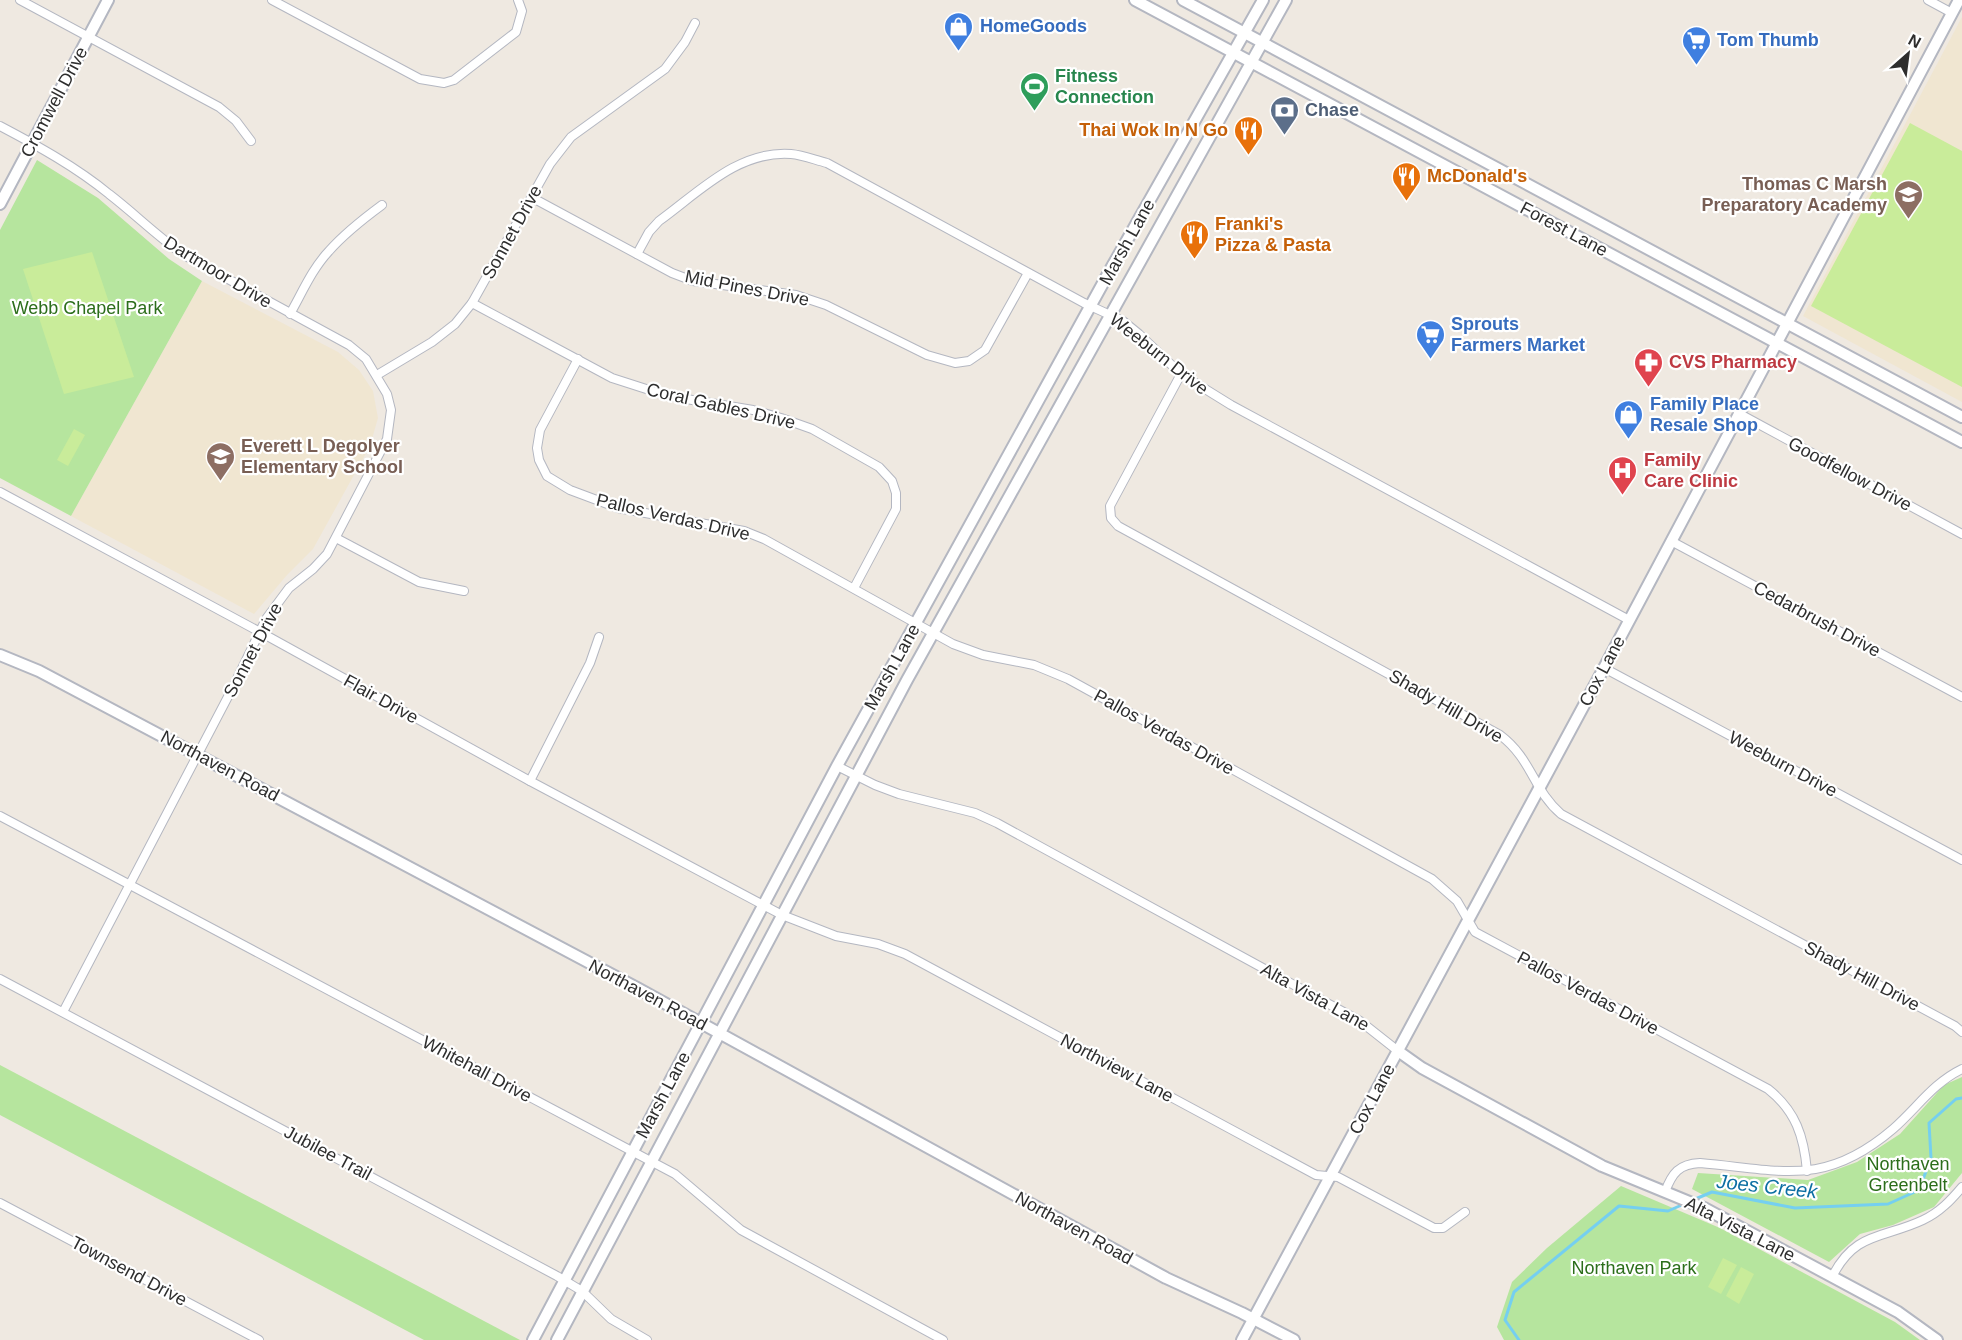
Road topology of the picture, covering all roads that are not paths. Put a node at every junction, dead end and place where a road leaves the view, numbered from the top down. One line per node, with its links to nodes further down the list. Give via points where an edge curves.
1 (20, 0): 14 (street)
2 (108, 0): 14 (main road, Cromwell Drive)
3 (272, 0): 4 (street, via 420,79 444,82 454,80 516,32 522,11)
4 (518, 0)
5 (1135, 0): 16 (main road, Forest Lane)
6 (1183, 0): 13 (main road, Forest Lane)
7 (1263, 0): 13 (main road, Marsh Lane)
8 (1286, 0): 15 (main road, Marsh Lane)
9 (1928, 0): 11 (street)
10 (1959, 0): 11 (main road, Cox Lane)
11 (1952, 13): 36 (main road, Cox Lane)
12 (694, 23): 25 (street, Sonnet Drive, via 665,69 571,137)
13 (1244, 33): 15 (main road, Forest Lane); 16 (main road, Marsh Lane)
14 (88, 37): 21 (street, via 219,107); 22 (main road, Cromwell Drive)
15 (1262, 43): 17 (main road, Marsh Lane); 18 (main road, Forest Lane)
16 (1233, 53): 17 (main road, Forest Lane); 23 (main road, Marsh Lane)
17 (1251, 62): 20 (main road, Forest Lane); 24 (main road, Marsh Lane)
18 (1406, 121): 20 (main road); 28 (main road, Forest Lane)
19 (0, 126): 22 (street, Dartmoor Drive)
20 (1396, 139): 30 (main road, Forest Lane)
21 (251, 141)
22 (32, 144): 26 (main road, Cromwell Drive); 35 (street, Dartmoor Drive, via 108,193 184,255)
23 (1164, 176): 24 (main road); 33 (main road, Marsh Lane)
24 (1183, 183): 34 (main road, Marsh Lane)
25 (531, 197): 29 (street, Mid Pines Drive); 32 (street, Sonnet Drive)
26 (0, 204)
27 (382, 205): 35 (street, via 328,251)
28 (1629, 240): 30 (main road); 36 (main road, Forest Lane)
29 (637, 254): 31 (street, Weeburn Drive, via 659,222 727,171 744,161 792,154 827,163); 31 (street, Mid Pines Drive, via 693,281 796,295 826,305 927,355 955,363 969,361 985,350)
30 (1619, 259): 37 (main road, Forest Lane)
31 (1028, 273): 33 (street, Weeburn Drive)
32 (472, 303): 38 (street, Coral Gables Drive); 40 (street, Sonnet Drive, via 433,342)
33 (1091, 306): 34 (street, Weeburn Drive); 51 (main road, Marsh Lane)
34 (1110, 314): 39 (street, Weeburn Drive, via 1139,334); 53 (main road, Marsh Lane)
35 (290, 315): 40 (street, Dartmoor Drive, via 349,345)
36 (1786, 324): 37 (main road, Cox Lane); 42 (main road, Forest Lane)
37 (1776, 342): 41 (main road, Cox Lane); 43 (main road, Forest Lane)
38 (578, 359): 48 (street, Pallos Verdas Drive, via 540,430 537,448 547,476 570,490 618,508 744,531); 48 (street, Coral Gables Drive, via 612,378 668,396 782,418 812,429 879,467 892,482 896,509)
39 (1181, 374): 50 (street, Weeburn Drive, via 1231,405); 62 (street, Shady Hill Drive, via 1110,506 1111,518 1118,526 1483,724 1514,745)
40 (377, 375): 46 (street, Sonnet Drive, via 391,410 387,439)
41 (1738, 413): 45 (street, Goodfellow Drive); 47 (main road, Cox Lane)
42 (1962, 417)
43 (1962, 442)
44 (0, 492): 52 (street, Flair Drive)
45 (1962, 534)
46 (336, 538): 49 (street, via 419,582); 52 (street, Sonnet Drive, via 320,562 289,588)
47 (1671, 541): 50 (main road, Cox Lane); 57 (street, Cedarbrush Drive)
48 (854, 588): 51 (street, Pallos Verdas Drive)
49 (464, 591)
50 (1629, 620): 56 (main road, Cox Lane)
51 (916, 623): 53 (street, Pallos Verdas Drive); 59 (main road, Marsh Lane)
52 (260, 632): 58 (street, Sonnet Drive); 61 (street, Flair Drive)
53 (933, 633): 60 (main road, Marsh Lane); 68 (street, Pallos Verdas Drive, via 982,655 1034,665 1068,679 1432,879 1457,901)
54 (600, 637): 61 (street)
55 (0, 655): 58 (main road, Northaven Road, via 39,671)
56 (1604, 668): 62 (main road, Cox Lane); 64 (street, Weeburn Drive)
57 (1962, 697)
58 (198, 754): 65 (street, Sonnet Drive); 71 (main road, Northaven Road)
59 (837, 766): 60 (street, Alta Vista Lane); 66 (main road, Marsh Lane)
60 (856, 775): 67 (main road, Marsh Lane); 74 (street, Alta Vista Lane, via 899,794 966,810 997,823 1360,1021)
61 (530, 781): 66 (street, Flair Drive)
62 (1540, 787): 68 (main road, Cox Lane); 72 (street, Shady Hill Drive, via 1561,814)
63 (0, 816): 65 (street, Whitehall Drive)
64 (1962, 860)
65 (129, 884): 70 (street, Sonnet Drive); 76 (street, Whitehall Drive)
66 (764, 904): 67 (street, Northview Lane); 71 (main road, Marsh Lane)
67 (782, 915): 73 (main road, Marsh Lane); 79 (street, Northview Lane, via 836,936 905,954 1316,1175)
68 (1468, 920): 74 (main road, Cox Lane); 78 (street, Pallos Verdas Drive, via 1474,932 1768,1089 1794,1116)
69 (0, 979): 70 (street, Jubilee Trail)
70 (63, 1012): 85 (street, Jubilee Trail)
71 (701, 1023): 73 (main road, Northaven Road); 76 (main road, Marsh Lane)
72 (1962, 1032)
73 (719, 1033): 77 (main road, Marsh Lane); 87 (main road, Northaven Road, via 1166,1278)
74 (1398, 1051): 79 (main road, Cox Lane); 81 (main road, Alta Vista Lane, via 1602,1167)
75 (1962, 1069): 78 (street, via 1932,1089 1881,1139 1843,1161)
76 (633, 1152): 77 (street, Whitehall Drive); 85 (main road, Marsh Lane)
77 (651, 1161): 86 (main road, Marsh Lane); 92 (street, Whitehall Drive, via 688,1184 741,1230)
78 (1807, 1171): 81 (street, via 1688,1164 1677,1169 1670,1179)
79 (1330, 1177): 83 (street, Northview Lane, via 1338,1177 1434,1228 1443,1228); 87 (main road, Cox Lane)
80 (1962, 1187): 84 (street, via 1947,1205 1925,1219 1858,1244 1845,1255)
81 (1668, 1193): 84 (main road, Alta Vista Lane)
82 (0, 1203): 88 (street, Townsend Drive)
83 (1465, 1212)
84 (1832, 1276): 95 (main road, Alta Vista Lane, via 1898,1312)
85 (565, 1280): 86 (street, Jubilee Trail); 89 (main road, Marsh Lane)
86 (582, 1292): 90 (main road, Marsh Lane); 91 (street, Jubilee Trail, via 611,1319)
87 (1253, 1318): 93 (main road, Cox Lane); 94 (main road, Northaven Road)
88 (259, 1340)
89 (533, 1340)
90 (557, 1340)
91 (647, 1340)
92 (943, 1340)
93 (1242, 1340)
94 (1294, 1340)
95 (1937, 1340)

